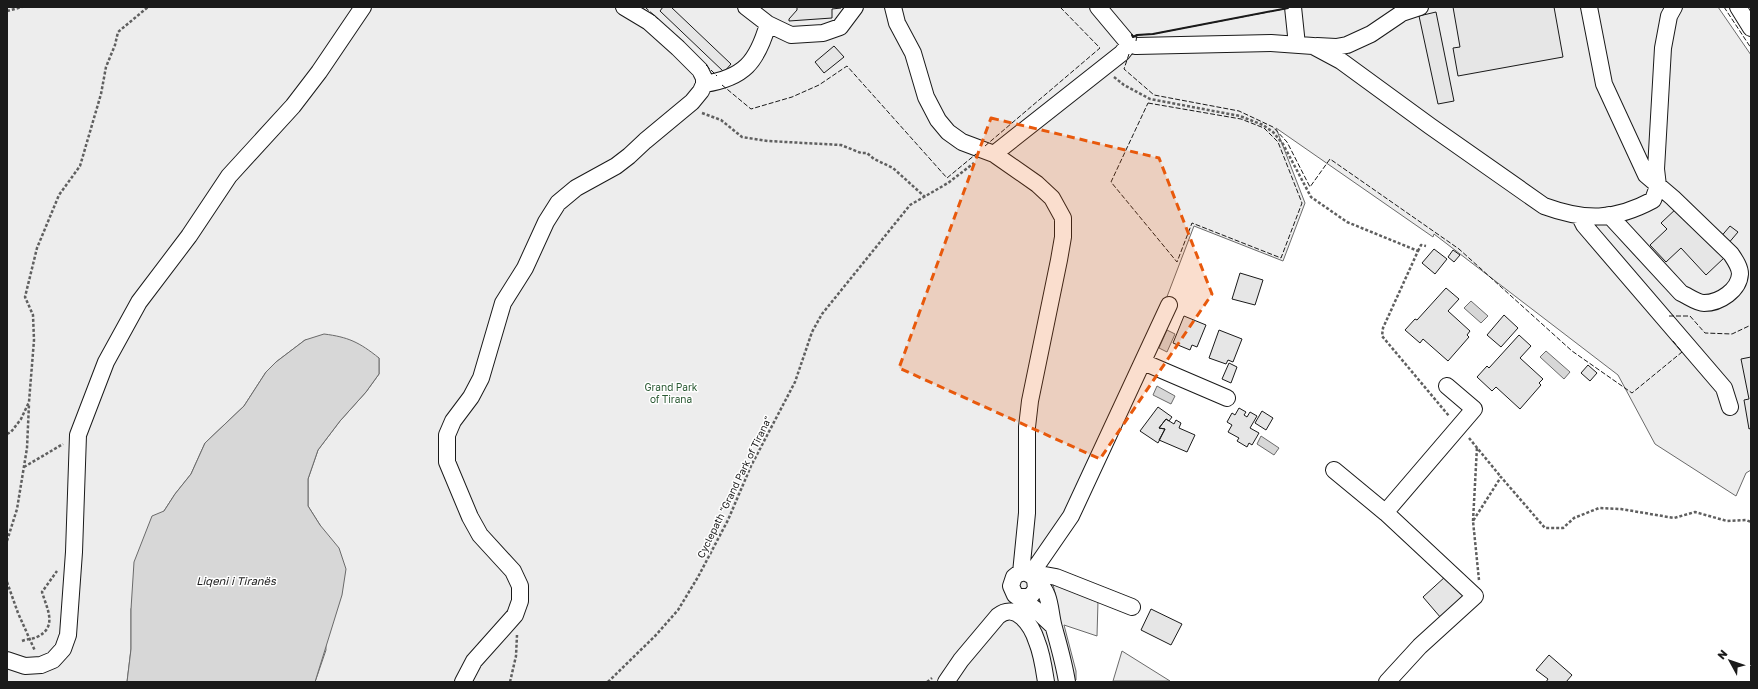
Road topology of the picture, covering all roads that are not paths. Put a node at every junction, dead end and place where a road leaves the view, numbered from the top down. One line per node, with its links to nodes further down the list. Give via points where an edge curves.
1 (363, 7): 33 (street, via 293,106 229,176 190,236 139,302 106,362 71,439 74,552 68,635 63,649 53,660 41,665 25,666)
2 (624, 7): 17 (street, via 649,22 678,48 700,70)
3 (746, 7): 12 (street)
4 (855, 7): 12 (street, via 840,27 823,33 791,35)
5 (893, 7): 18 (street, via 897,23 913,53 926,97 938,120 948,132 962,142)
6 (1098, 7): 14 (street)
7 (1293, 7): 15 (street)
8 (1420, 7): 16 (street, via 1402,13 1371,34 1347,45)
9 (1589, 7): 19 (street, via 1604,84 1646,175)
10 (1674, 7): 19 (street, via 1669,16 1663,48 1656,170)
11 (1738, 7): 13 (street)
12 (768, 24): 17 (street, via 758,50 745,70 720,81)
13 (1751, 28)
14 (1132, 45): 15 (street); 18 (street)
15 (1296, 45): 16 (street)
16 (1313, 46): 21 (street, via 1341,61 1544,206)
17 (704, 84): 34 (street, via 701,91 681,112 616,166 576,188 558,203 546,222 525,268 503,303 481,378 453,421 447,435 447,462 470,517 480,535 513,571 520,586 520,601 515,615 474,661)
18 (990, 153): 29 (street, via 1052,198 1063,218 1063,237 1027,427 1027,513)
19 (1658, 186): 20 (street, via 1653,200 1642,206); 20 (street, via 1731,254 1737,264 1740,273 1738,284 1722,298 1703,303 1681,293)
20 (1609, 215): 21 (street)
21 (1580, 216): 26 (street, via 1584,225 1724,388)
22 (1169, 305): 23 (street)
23 (1143, 362): 25 (street); 29 (street, via 1071,516)
24 (1447, 386): 28 (street, via 1474,409)
25 (1227, 398)
26 (1730, 407)
27 (1334, 470): 28 (street)
28 (1386, 513): 38 (street, via 1475,596 1420,646)
29 (1031, 577): 30 (street, via 1036,589 1034,594 1030,597); 30 (street, via 1014,577 1011,586 1015,595); 31 (street, via 1056,577); 32 (street, via 1043,586 1048,597)
30 (1020, 597): 32 (street)
31 (1132, 607)
32 (1053, 626): 37 (street, via 1061,650)
33 (7, 660)
34 (463, 682)
35 (946, 682): 36 (street, via 998,616 1009,611 1016,612 1023,618 1034,634)
36 (1046, 682)
37 (1066, 682)
38 (1387, 682)

